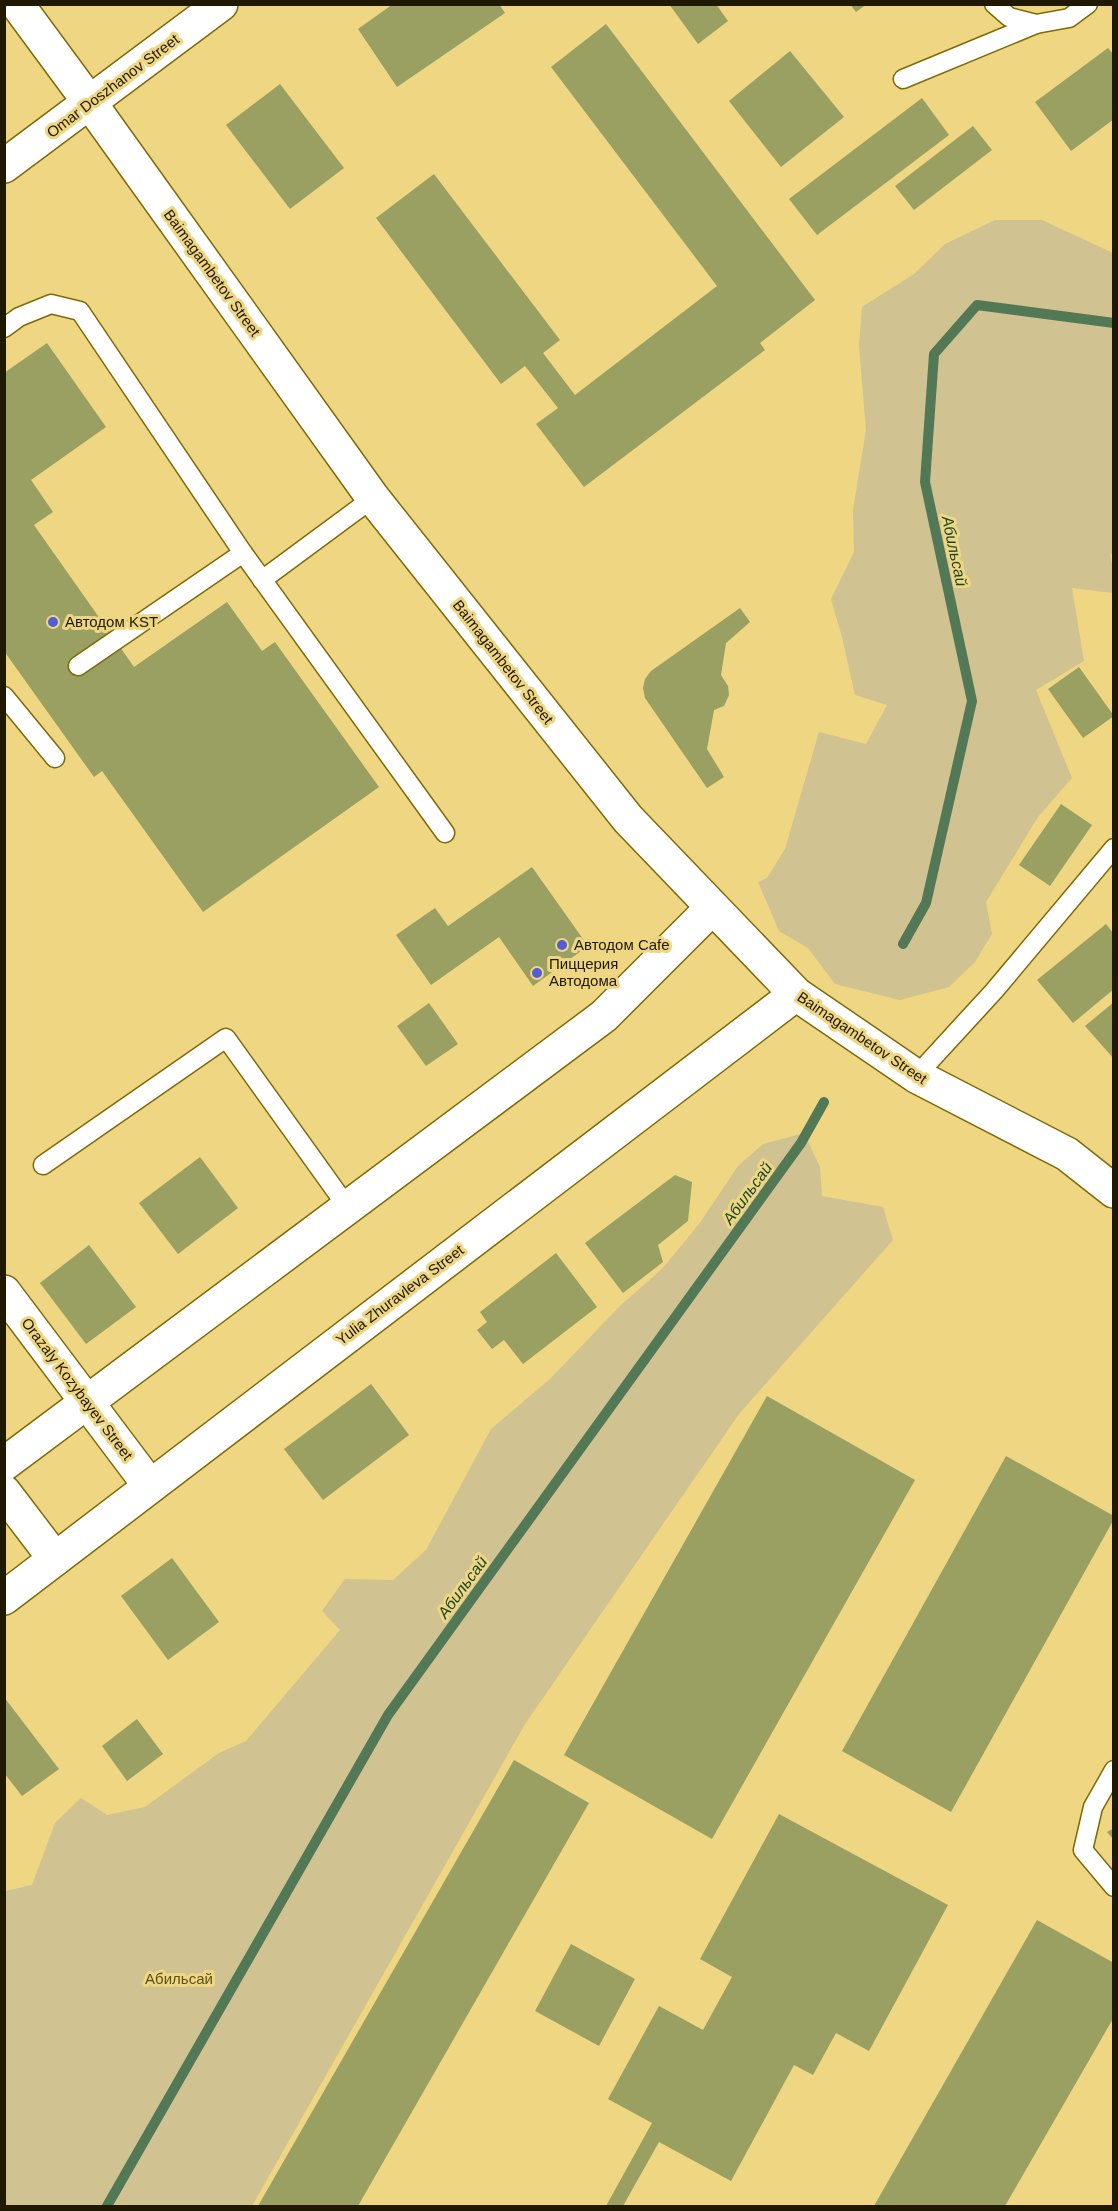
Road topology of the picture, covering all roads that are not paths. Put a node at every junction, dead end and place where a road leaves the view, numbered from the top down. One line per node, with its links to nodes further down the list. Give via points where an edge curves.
1 (17, 4): 7 (street, Baimagambetov Street)
2 (221, 4): 7 (street, Omar Doszhanov Street)
3 (994, 4): 5 (lane, via 1009,17)
4 (1088, 4): 5 (lane, via 1069,18)
5 (1035, 24): 6 (lane)
6 (903, 79)
7 (90, 103): 8 (street, Omar Doszhanov Street); 10 (street, Baimagambetov Street)
8 (4, 166)
9 (4, 328): 11 (lane, via 51,304 80,311)
10 (373, 498): 12 (lane); 18 (street, Baimagambetov Street, via 628,819)
11 (243, 554): 12 (lane); 13 (lane)
12 (262, 580): 16 (lane)
13 (78, 666)
14 (4, 696): 15 (lane)
15 (55, 758)
16 (445, 833)
17 (1113, 848): 20 (lane, via 994,992)
18 (712, 908): 19 (street, Baimagambetov Street); 23 (street, via 604,1016)
19 (795, 994): 20 (street, Baimagambetov Street); 27 (street, Yulia Zhuravleva Street)
20 (916, 1076): 22 (street, Baimagambetov Street, via 1067,1154)
21 (43, 1165): 23 (lane, via 226,1038)
22 (1113, 1191)
23 (348, 1208): 25 (street)
24 (4, 1292): 25 (street, Orazaly Kozybayev Street)
25 (87, 1402): 26 (street); 27 (street, Orazaly Kozybayev Street)
26 (4, 1464)
27 (150, 1486): 29 (street, Yulia Zhuravleva Street)
28 (4, 1492): 29 (street)
29 (55, 1559): 30 (street, Yulia Zhuravleva Street)
30 (4, 1598)
31 (1113, 1770): 32 (lane, via 1093,1807 1083,1850)
32 (1113, 1887)

